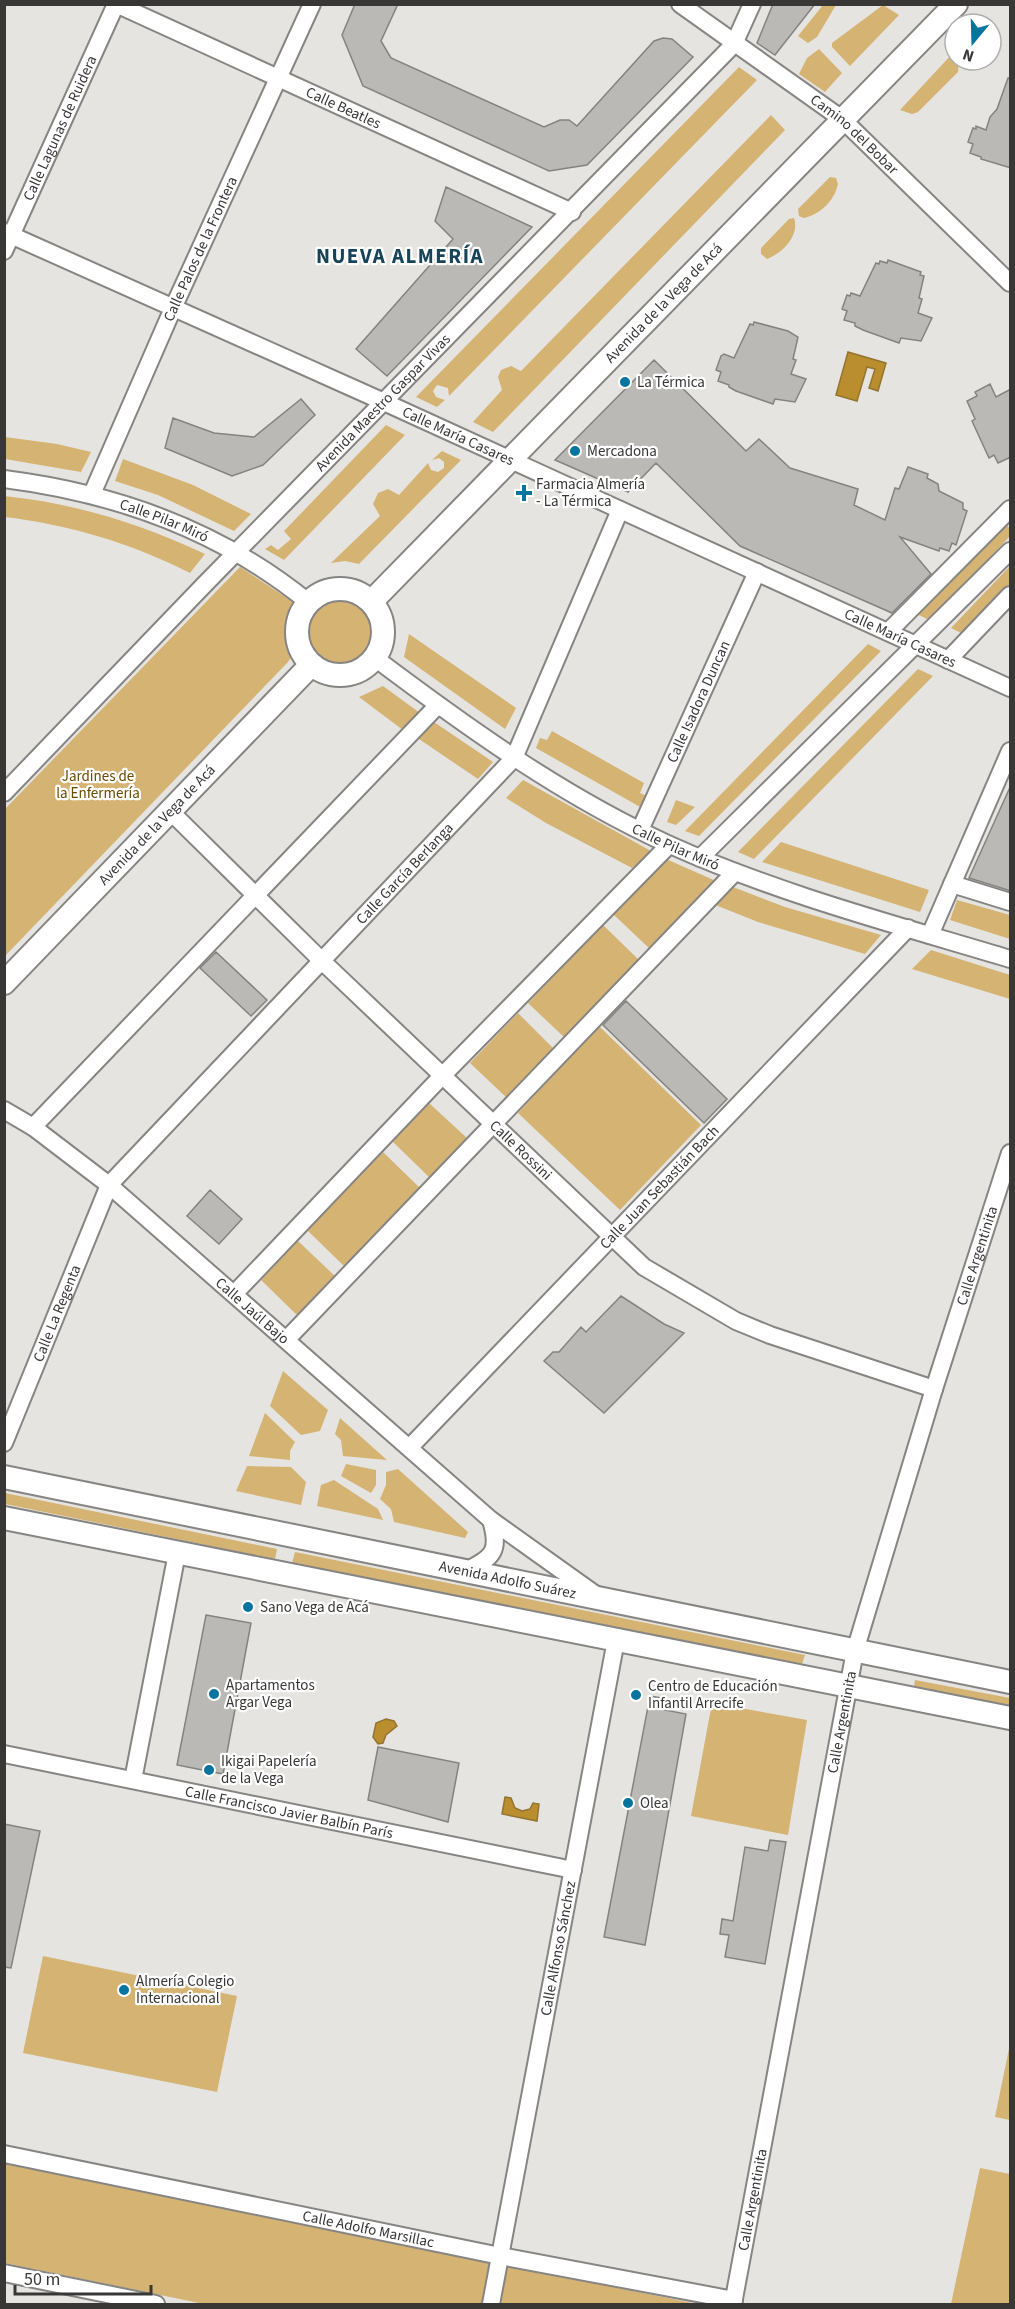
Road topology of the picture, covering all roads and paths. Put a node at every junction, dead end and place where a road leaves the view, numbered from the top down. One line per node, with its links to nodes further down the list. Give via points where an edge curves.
1 (312, 4): 7 (street, Calle Palos de la Frontera)
2 (680, 4): 6 (street, Camino del Bobar)
3 (752, 4): 6 (street, Avenida Maestro Gaspar Vivas)
4 (956, 4): 8 (street, Avenida de la Vega de Acá)
5 (116, 5): 7 (street, Calle Beatles); 10 (street, Calle Lagunas de Ruidera)
6 (734, 44): 8 (street, Camino del Bobar); 9 (street, Avenida Maestro Gaspar Vivas)
7 (277, 77): 9 (street, Calle Beatles); 13 (street, Calle Palos de la Frontera)
8 (842, 119): 12 (street, Camino del Bobar); 15 (street, Avenida de la Vega de Acá)
9 (572, 212): 14 (street, Avenida Maestro Gaspar Vivas)
10 (8, 233): 11 (street, Calle Lagunas de Ruidera); 13 (street, Calle María Casares)
11 (4, 251)
12 (1011, 283)
13 (174, 306): 14 (street, Calle María Casares); 17 (street, Calle Palos de la Frontera)
14 (384, 402): 15 (street, Calle María Casares); 21 (street, Avenida Maestro Gaspar Vivas)
15 (508, 459): 19 (street, Calle María Casares); 24 (street, Avenida de la Vega de Acá)
16 (4, 479): 17 (street, Calle Pilar Miró)
17 (92, 494): 21 (street, Calle Pilar Miró, via 167,518)
18 (1011, 509): 26 (street)
19 (620, 510): 22 (street, Calle María Casares); 34 (street, Calle García Berlanga)
20 (1011, 551): 27 (street)
21 (236, 554): 25 (street, Calle Pilar Miró); 35 (street, Avenida Maestro Gaspar Vivas)
22 (757, 572): 26 (street, Calle María Casares); 37 (street, Calle Isadora Duncan)
23 (1011, 595): 29 (street)
24 (372, 601): 25 (street, via 344,589 324,591); 28 (street, via 385,638)
25 (308, 602): 30 (street, via 298,619 297,631 303,654)
26 (888, 632): 27 (street, Calle María Casares)
27 (918, 645): 29 (street, Calle María Casares); 39 (street)
28 (375, 658): 30 (street, via 347,674 327,674); 32 (street, Calle Pilar Miró)
29 (948, 660): 31 (street, Calle María Casares)
30 (311, 665): 36 (street, Avenida de la Vega de Acá)
31 (1011, 688)
32 (438, 705): 34 (street, Calle Pilar Miró); 42 (street)
33 (1011, 752): 41 (street)
34 (514, 758): 37 (street, Calle Pilar Miró); 47 (street, Calle García Berlanga)
35 (4, 793)
36 (170, 811): 42 (street, Calle Rossini); 48 (street, Avenida de la Vega de Acá)
37 (640, 830): 38 (street, Calle Pilar Miró)
38 (669, 844): 39 (street, Calle Pilar Miró); 49 (street)
39 (700, 858): 40 (street, Calle Pilar Miró)
40 (735, 872): 44 (street, Calle Pilar Miró); 51 (street)
41 (952, 884): 43 (street); 45 (street)
42 (256, 894): 47 (street, Calle Rossini); 52 (street)
43 (1011, 902)
44 (908, 928): 45 (street, Calle Pilar Miró); 55 (street, Calle Juan Sebastián Bach)
45 (930, 935): 46 (street, Calle Pilar Miró)
46 (1011, 959)
47 (323, 962): 49 (street, Calle Rossini); 54 (street, Calle García Berlanga)
48 (4, 983)
49 (442, 1076): 51 (street, Calle Rossini); 56 (street)
50 (4, 1110): 52 (street, Calle Jaúl Bajo)
51 (491, 1123): 55 (street, Calle Rossini); 57 (street)
52 (33, 1127): 54 (street, Calle Jaúl Bajo)
53 (1011, 1153): 58 (street, Calle Argentinita)
54 (109, 1185): 56 (street, Calle Jaúl Bajo); 59 (street, Calle La Regenta)
55 (613, 1237): 58 (street, Calle Rossini, via 644,1267 736,1321); 60 (street, Calle Juan Sebastián Bach)
56 (234, 1294): 57 (street, Calle Jaúl Bajo)
57 (287, 1339): 60 (street, Calle Jaúl Bajo)
58 (934, 1389): 68 (street, Calle Argentinita)
59 (4, 1443)
60 (411, 1447): 63 (street, Calle Jaúl Bajo)
61 (4, 1478): 65 (street, Avenida Adolfo Suárez)
62 (4, 1518): 64 (street)
63 (491, 1520): 65 (street, via 496,1537 494,1551 487,1561); 66 (street, Calle Jaúl Bajo)
64 (177, 1552): 67 (street); 73 (street)
65 (466, 1570): 66 (street, Avenida Adolfo Suárez)
66 (599, 1597): 68 (street, Avenida Adolfo Suárez)
67 (616, 1640): 70 (street); 74 (street, Calle Alfonso Sánchez)
68 (855, 1651): 69 (street, Avenida Adolfo Suárez); 70 (street, Calle Argentinita)
69 (1011, 1682)
70 (848, 1686): 71 (street); 78 (street, Calle Argentinita)
71 (1011, 1718)
72 (4, 1754): 73 (street, Calle Francisco Javier Balbín París)
73 (133, 1780): 74 (street, Calle Francisco Javier Balbín París)
74 (573, 1870): 76 (street, Calle Alfonso Sánchez)
75 (4, 2154): 76 (street, Calle Adolfo Marsillac)
76 (500, 2256): 78 (street, Calle Adolfo Marsillac); 80 (street, Calle Alfonso Sánchez)
77 (4, 2273): 79 (street)
78 (734, 2302)
79 (156, 2304)
80 (491, 2304)

